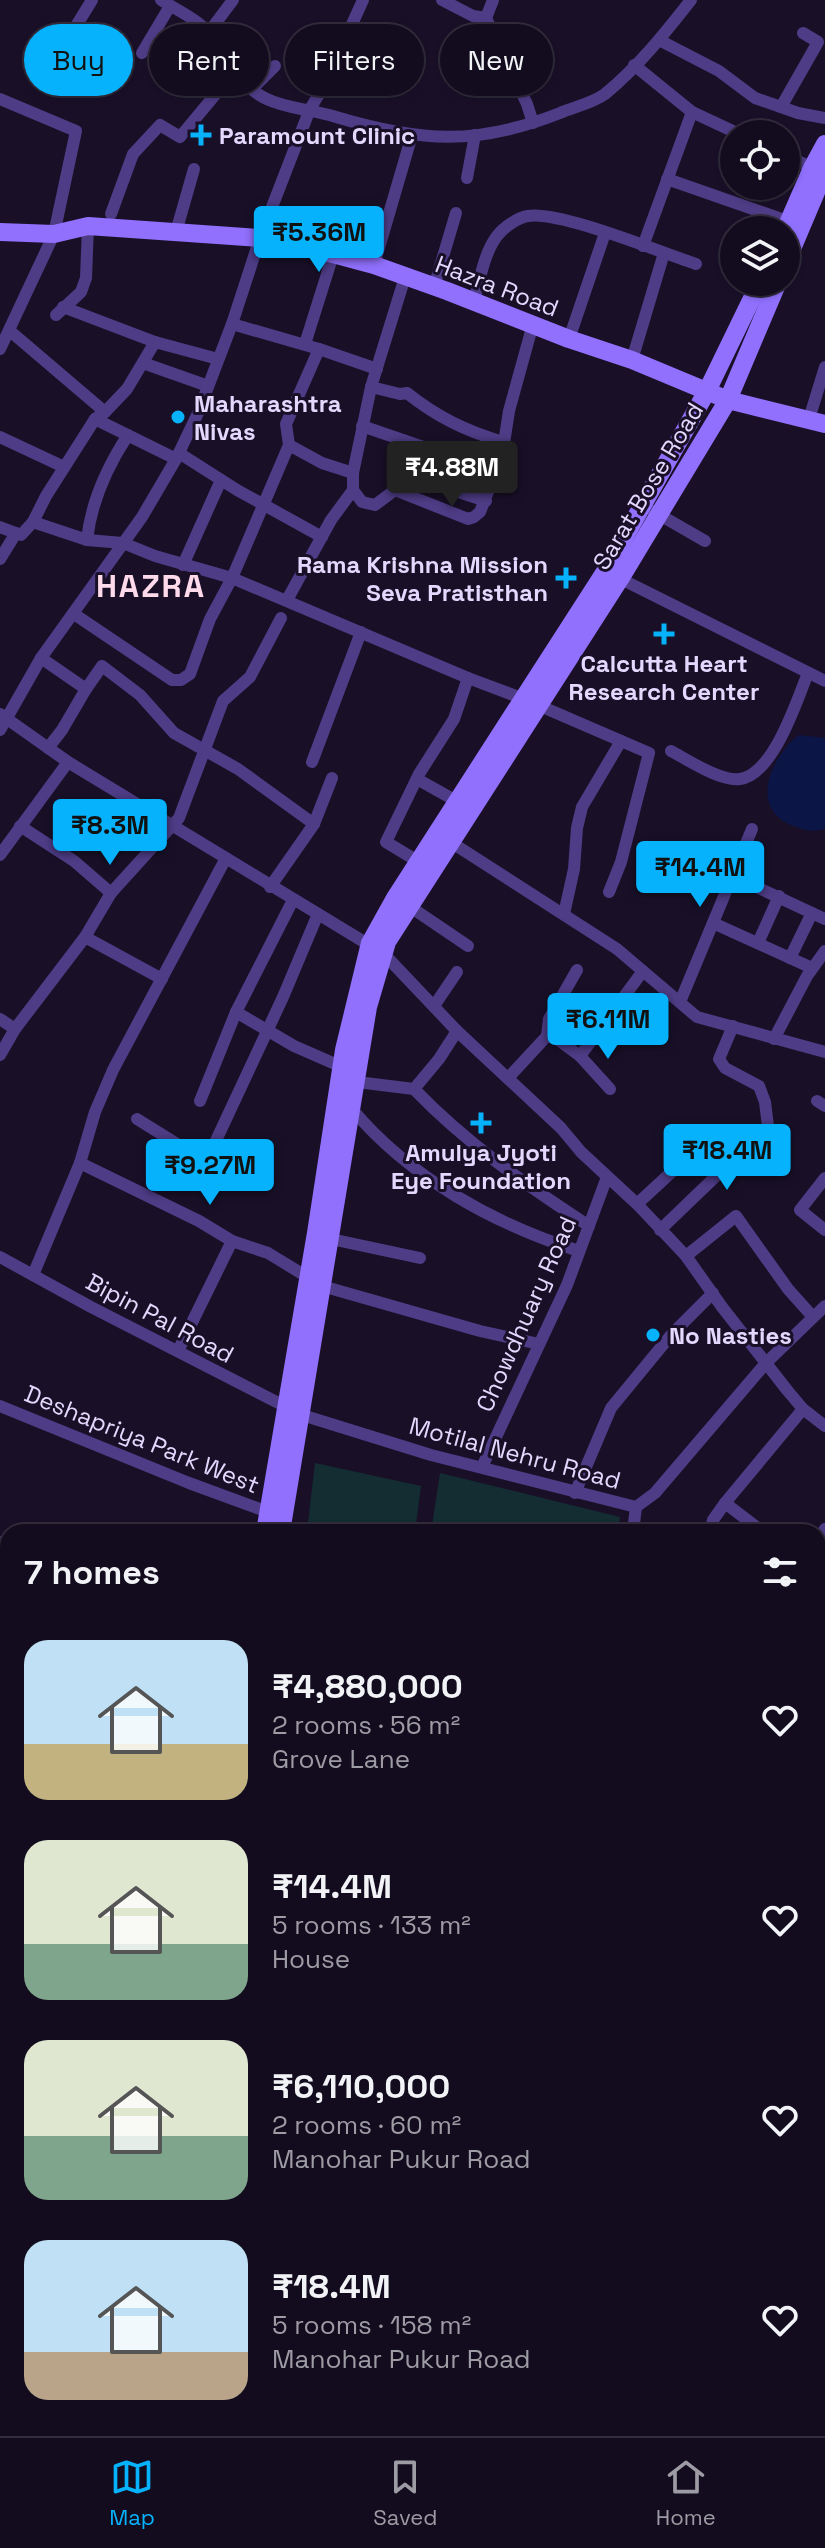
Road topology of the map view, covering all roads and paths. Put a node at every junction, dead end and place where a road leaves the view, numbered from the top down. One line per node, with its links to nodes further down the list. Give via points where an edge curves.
1 (92, 0): 9 (street)
2 (233, 0): 11 (street)
3 (363, 0): 22 (street)
4 (442, 0): 8 (street)
5 (493, 0): 8 (street)
6 (691, 0): 13 (street)
7 (166, 3): 10 (street); 14 (street)
8 (486, 18): 25 (street)
9 (77, 24)
10 (197, 24)
11 (215, 24)
12 (803, 33): 21 (street, via 818,42)
13 (659, 40): 15 (street); 21 (street, via 719,71 755,98)
14 (142, 53)
15 (634, 65): 23 (street); 25 (street, via 602,96)
16 (275, 66): 17 (street)
17 (269, 72)
18 (214, 96): 36 (street, via 180,137 160,125 133,154)
19 (262, 96): 22 (street)
20 (0, 99): 44 (street, via 76,131)
21 (781, 107): 24 (street)
22 (310, 109): 27 (street); 45 (street)
23 (692, 112): 26 (street); 34 (street)
24 (825, 118)
25 (533, 123): 28 (street)
26 (720, 125)
27 (412, 135): 28 (street); 50 (street)
28 (475, 135): 33 (street)
29 (825, 144): 32 (main road)
30 (800, 162): 32 (street)
31 (194, 169): 42 (street)
32 (822, 171): 38 (main road); 40 (main road)
33 (467, 178)
34 (667, 179): 37 (street); 46 (street)
35 (456, 213): 52 (street)
36 (111, 214)
37 (762, 216)
38 (794, 216)
39 (88, 226): 42 (main road, Hazra Road); 44 (main road, Hazra Road); 60 (street, via 86,278 81,292 60,311)
40 (800, 227)
41 (0, 232): 44 (main road, Hazra Road)
42 (176, 232): 45 (main road, Hazra Road)
43 (605, 233): 46 (street); 55 (street, via 553,217 526,216 495,238); 59 (street)
44 (54, 234): 58 (street)
45 (260, 238): 48 (main road, Hazra Road); 56 (street)
46 (643, 246): 47 (street)
47 (664, 253): 49 (street); 65 (street)
48 (333, 255): 50 (main road, Hazra Road); 61 (street)
49 (696, 264)
50 (374, 265): 51 (main road, Hazra Road)
51 (405, 277): 52 (main road, Hazra Road); 68 (street)
52 (434, 287): 55 (main road, Hazra Road)
53 (753, 296): 71 (main road)
54 (772, 296): 72 (main road, Sarat Bose Road)
55 (474, 301): 57 (main road, Hazra Road)
56 (232, 324): 61 (street); 64 (street)
57 (533, 324): 59 (main road, Hazra Road); 78 (street)
58 (10, 331): 62 (street); 73 (street)
59 (569, 339): 65 (main road, Hazra Road)
60 (155, 342): 64 (street); 66 (street)
61 (305, 344): 63 (street)
62 (0, 349)
63 (319, 349): 68 (street); 79 (street, via 286,424)
64 (218, 359): 69 (street)
65 (632, 360): 71 (main road, Hazra Road)
66 (143, 363): 69 (street); 73 (street)
67 (825, 367): 74 (street)
68 (377, 369): 70 (street)
69 (208, 386): 80 (street)
70 (371, 387): 75 (street); 78 (street, via 407,393 431,413)
71 (707, 391): 72 (main road, Hazra Road); 89 (main road)
72 (728, 400): 74 (main road, Hazra Road); 89 (main road, Sarat Bose Road)
73 (100, 416): 76 (street); 81 (street)
74 (817, 421)
75 (362, 426): 82 (street); 83 (street)
76 (128, 435): 80 (street); 94 (street, via 95,501)
77 (0, 437): 81 (street)
78 (503, 442): 82 (street)
79 (289, 445): 83 (street); 88 (street)
80 (177, 456): 84 (street); 96 (street)
81 (64, 467): 90 (street)
82 (496, 472): 87 (street)
83 (353, 473): 86 (street)
84 (221, 480): 88 (street); 98 (street)
85 (428, 482): 87 (street)
86 (353, 490): 87 (street, via 362,502 375,505 395,490 468,519); 93 (street)
87 (486, 501)
88 (263, 503): 93 (street); 100 (street)
89 (651, 510): 95 (street); 99 (main road)
90 (33, 522): 92 (street, via 21,535); 94 (street)
91 (0, 527): 92 (street)
92 (16, 533): 97 (street)
93 (322, 537): 101 (street)
94 (87, 540): 96 (street)
95 (705, 541)
96 (123, 543): 98 (street); 102 (street)
97 (0, 559)
98 (183, 565): 100 (street)
99 (613, 575): 106 (street); 110 (main road)
100 (232, 578): 101 (street); 102 (street, via 190,674 181,680 172,680)
101 (287, 600): 104 (street)
102 (74, 614): 105 (street)
103 (281, 618): 114 (street, via 250,677 224,699)
104 (361, 632): 107 (street); 117 (street)
105 (41, 658): 109 (street); 111 (street)
106 (808, 673): 108 (street); 115 (street, via 785,730 752,773 730,778)
107 (468, 678): 110 (street); 119 (street, via 454,719)
108 (825, 678)
109 (86, 689): 113 (street); 114 (street, via 102,666 140,695 174,733)
110 (532, 702): 112 (street); 120 (main road); 125 (main road)
111 (2, 721): 113 (street)
112 (621, 741): 131 (street, via 649,753); 138 (street, via 582,807)
113 (48, 748): 116 (street)
114 (204, 748): 121 (street); 123 (street)
115 (671, 751)
116 (68, 762): 122 (street); 123 (street)
117 (312, 762)
118 (332, 778): 121 (street)
119 (417, 779): 120 (street); 128 (street, via 386,842)
120 (458, 802): 125 (main road)
121 (314, 824): 130 (street)
122 (20, 826): 126 (street); 132 (street)
123 (173, 826): 127 (street); 132 (street)
124 (752, 829): 129 (street)
125 (443, 837): 128 (main road); 135 (main road); 138 (street)
126 (1, 852)
127 (226, 858): 130 (street); 151 (street)
128 (419, 862): 144 (main road)
129 (733, 876): 133 (street); 140 (street)
130 (270, 887): 134 (street)
131 (609, 892)
132 (111, 893): 141 (street)
133 (779, 896): 136 (street); 142 (street)
134 (293, 900): 137 (street); 154 (street)
135 (409, 906): 143 (street); 144 (main road)
136 (812, 913): 139 (street); 146 (street)
137 (318, 914): 144 (street); 158 (street)
138 (564, 914): 149 (street)
139 (825, 919)
140 (713, 923): 142 (street); 152 (street)
141 (85, 937): 151 (street); 157 (street)
142 (758, 943): 146 (street)
143 (468, 946)
144 (377, 949): 153 (street); 165 (main road); 167 (main road)
145 (825, 951): 147 (street)
146 (790, 958): 147 (street)
147 (812, 968): 161 (street)
148 (577, 970): 160 (street, via 549,1019)
149 (643, 971): 152 (street); 164 (street)
150 (457, 972): 153 (street)
151 (162, 979): 175 (street, via 113,1070)
152 (680, 1002): 156 (street, via 697,1017)
153 (434, 1006): 159 (street)
154 (236, 1012): 158 (street); 170 (street)
155 (0, 1019): 157 (street)
156 (733, 1026): 161 (street); 181 (street, via 719,1059 725,1068 759,1086 768,1126)
157 (15, 1029): 163 (street)
158 (268, 1029): 165 (street); 174 (street)
159 (457, 1031): 166 (street); 168 (street)
160 (547, 1036): 164 (street); 166 (street)
161 (774, 1039): 162 (street)
162 (825, 1052)
163 (0, 1055)
164 (580, 1056): 169 (street)
165 (342, 1067): 190 (main road)
166 (508, 1078): 176 (street)
167 (357, 1082): 168 (street); 171 (main road)
168 (414, 1089): 180 (street, via 503,1169)
169 (610, 1089)
170 (200, 1101)
171 (352, 1109): 183 (main road); 185 (street, via 389,1150 426,1177 532,1236)
172 (137, 1119): 174 (street)
173 (673, 1138): 179 (street, via 689,1156)
174 (206, 1162): 177 (street)
175 (80, 1163): 184 (street); 189 (street)
176 (607, 1177): 179 (street); 180 (street, Chowdhuary Road)
177 (229, 1182)
178 (822, 1187): 182 (street, via 800,1210)
179 (637, 1204): 181 (street)
180 (589, 1226): 185 (street, Chowdhuary Road)
181 (660, 1230): 186 (street)
182 (825, 1230)
183 (331, 1239): 188 (street); 190 (main road)
184 (232, 1241): 190 (street, via 268,1253); 195 (street)
185 (579, 1251): 194 (street, Chowdhuary Road)
186 (686, 1256): 191 (street); 193 (street, via 736,1216)
187 (0, 1257): 189 (street, Bipin Pal Road)
188 (420, 1258)
189 (33, 1275): 195 (street, Bipin Pal Road)
190 (315, 1282): 194 (street); 199 (main road)
191 (713, 1293): 196 (street); 202 (street, via 611,1408)
192 (825, 1306): 193 (street, Motilal Nehru Road)
193 (813, 1317): 196 (street, Motilal Nehru Road)
194 (539, 1344): 201 (street, Chowdhuary Road)
195 (178, 1351): 199 (street, Bipin Pal Road)
196 (766, 1363): 198 (street); 204 (street, Motilal Nehru Road, via 655,1493)
197 (0, 1406): 205 (street, Deshapriya Park West)
198 (803, 1409): 200 (street); 203 (street)
199 (293, 1411): 201 (street, Motilal Nehru Road); 205 (main road); 207 (main road)
200 (825, 1426)
201 (482, 1467): 202 (street, Motilal Nehru Road)
202 (575, 1493): 204 (street, Motilal Nehru Road)
203 (725, 1503): 209 (street); 210 (street)
204 (636, 1507): 208 (street)
205 (268, 1512): 206 (main road)
206 (266, 1524)
207 (282, 1524)
208 (634, 1524)
209 (712, 1524)
210 (753, 1524)

